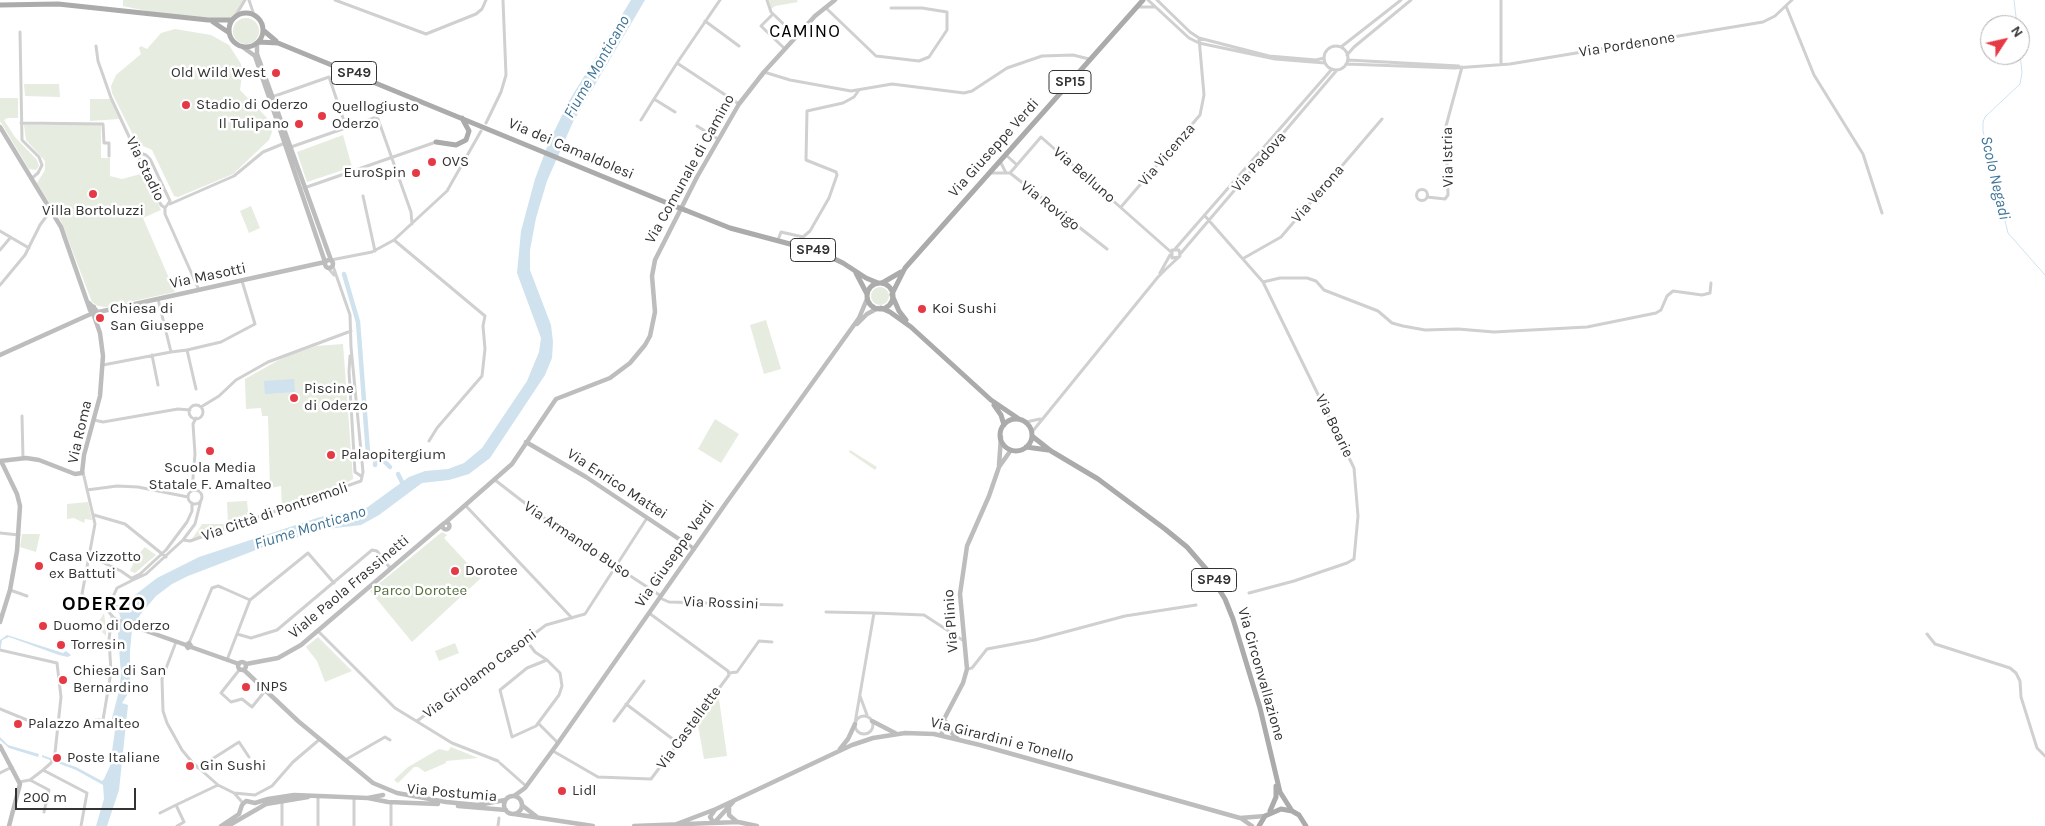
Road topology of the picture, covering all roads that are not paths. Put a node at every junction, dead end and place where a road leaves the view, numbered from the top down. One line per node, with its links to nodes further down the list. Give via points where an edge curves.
1 (244, 0): 24 (street)
2 (249, 0): 23 (street)
3 (335, 0): 4 (street, via 426,34 476,14)
4 (486, 0)
5 (503, 0): 62 (street, via 506,75)
6 (720, 0): 27 (street)
7 (767, 0): 22 (street)
8 (835, 0): 18 (street, Via Comunale di Camino)
9 (1143, 0): 19 (main road, Via Giuseppe Verdi / SP15)
10 (1148, 0): 21 (street)
11 (1401, 0): 38 (street)
12 (1411, 0): 41 (street, via 1354,46)
13 (1501, 0): 48 (street)
14 (1792, 0): 17 (street, Via Pordenone)
15 (1158, 1): 32 (street)
16 (0, 5): 25 (main road, via 58,4)
17 (1786, 6): 48 (street, Via Pordenone, via 1770,19 1727,29); 90 (street, via 1814,75 1863,154)
18 (825, 7): 20 (street, via 876,56 923,61 929,57 947,30 947,12); 31 (street, Via Comunale di Camino)
19 (1137, 7): 21 (street); 43 (main road, Via Giuseppe Verdi / SP15)
20 (891, 8)
21 (1155, 8): 35 (street)
22 (773, 14): 31 (street); 40 (street, via 761,26)
23 (254, 15): 24 (main road); 28 (main road, SP49, via 261,21)
24 (236, 16): 26 (main road)
25 (208, 20): 26 (main road); 30 (main road)
26 (231, 20): 30 (main road)
27 (706, 21): 37 (street); 45 (street)
28 (263, 30): 33 (main road); 34 (main road, Via dei Camaldolesi / SP49)
29 (20, 32): 61 (street)
30 (228, 32): 39 (main road, via 232,42)
31 (797, 37): 40 (street, Via Comunale di Camino)
32 (1199, 38): 35 (street, Via Vicenza); 42 (street, via 1269,56)
33 (258, 43): 34 (main road, Via dei Camaldolesi / SP49); 39 (main road, SP49); 54 (street, via 257,54)
34 (278, 43): 58 (main road, Via dei Camaldolesi / SP49)
35 (1199, 43): 46 (street, via 1274,59); 86 (street, Via Vicenza, via 1204,95 1200,115)
36 (96, 46): 71 (street, Via Stadio, via 104,81)
37 (739, 46)
38 (1342, 47): 41 (street); 42 (street, via 1331,46)
39 (244, 48): 54 (street, via 253,54)
40 (785, 49): 52 (street, Via Comunale di Camino)
41 (1348, 55): 44 (street)
42 (1324, 58): 46 (street)
43 (1089, 59): 53 (street, via 1072,55 1042,56 1012,66 964,93 892,84); 72 (main road, Via Giuseppe Verdi / SP15)
44 (1348, 60): 47 (street); 49 (street, Via Pordenone)
45 (677, 63): 55 (street); 56 (street)
46 (1325, 63): 50 (street)
47 (1346, 64): 49 (street, Via Pordenone); 51 (street)
48 (1502, 64): 49 (street, Via Pordenone)
49 (1462, 66): 84 (street, Via Istria, via 1446,126 1448,195 1445,199)
50 (1332, 69): 51 (street); 92 (street, Via Padova)
51 (1337, 70): 93 (street, Via Padova)
52 (764, 72): 53 (street, via 790,80); 56 (street, Via Comunale di Camino)
53 (859, 90): 98 (street, via 843,103 806,111 806,160 837,175 829,198 810,231 803,237 781,232)
54 (271, 98): 65 (street, via 329,77); 69 (street); 70 (street)
55 (654, 99): 57 (street); 60 (street)
56 (740, 104): 67 (street, Via Comunale di Camino)
57 (675, 112)
58 (462, 117): 68 (main road, via 469,131 466,140 456,145); 98 (main road, Via dei Camaldolesi / SP49, bridge, via 730,228)
59 (1382, 119): 105 (street, Via Verona, via 1281,237)
60 (641, 120)
61 (22, 123): 73 (street, via 103,124 104,143 108,143); 81 (street, via 22,140 39,157 42,165)
62 (486, 123)
63 (697, 126): 67 (street)
64 (0, 127): 81 (street, Via Roma)
65 (346, 127): 70 (street); 74 (street, via 378,119)
66 (481, 131): 91 (street, Via Masotti, via 452,184)
67 (718, 139): 149 (street, Via Comunale di Camino, via 655,260 652,276 655,312 645,345 630,363 610,378 560,396)
68 (436, 142): 74 (street)
69 (285, 143): 82 (street); 85 (street, via 263,152 234,176)
70 (290, 147): 82 (street)
71 (137, 152): 75 (street); 77 (street, Via Stadio)
72 (1006, 155): 76 (main road, Via Giuseppe Verdi / SP15); 78 (street)
73 (109, 156)
74 (393, 158): 82 (street); 89 (street)
75 (151, 160): 77 (street, via 146,159); 85 (street)
76 (1000, 161): 79 (main road, Via Giuseppe Verdi / SP15); 80 (street)
77 (142, 164): 87 (street, Via Stadio)
78 (1018, 164): 80 (street); 86 (street, Via Belluno, via 1041,137)
79 (990, 173): 80 (street, Via Rovigo); 107 (main road, Via Giuseppe Verdi / SP15)
80 (1008, 173): 100 (street, Via Rovigo)
81 (31, 179): 88 (street, Via Roma)
82 (303, 188): 106 (street)
83 (363, 196): 102 (street)
84 (1427, 197)
85 (170, 204): 87 (street)
86 (1121, 207): 103 (street, Via Belluno)
87 (165, 208): 115 (street, Via Stadio)
88 (50, 210): 99 (street); 120 (street, Via Roma, via 61,227)
89 (411, 212): 91 (street); 94 (street)
90 (1882, 213)
91 (421, 216): 94 (street, Via Masotti)
92 (1205, 216): 93 (street, Via Boarie); 103 (street, Via Padova)
93 (1209, 219): 104 (street, Via Padova); 105 (street, Via Boarie)
94 (412, 224): 97 (street, Via Masotti)
95 (0, 231): 96 (street)
96 (10, 238): 99 (street); 101 (street)
97 (394, 240): 102 (street, Via Masotti); 148 (street, via 485,316 482,376)
98 (778, 240): 108 (main road, Via dei Camaldolesi / SP49, via 831,256)
99 (29, 248): 114 (street)
100 (1108, 249)
101 (0, 250)
102 (375, 251): 106 (street, Via Masotti)
103 (1172, 251): 104 (street); 104 (street, Via Belluno, via 1174,258); 109 (street, Via Padova)
104 (1180, 256): 109 (street, Via Padova)
105 (1244, 258): 111 (street, Via Boarie)
106 (329, 265): 110 (street, Via Masotti); 122 (street, Via Città di Pontremoli, via 350,316)
107 (905, 268): 112 (main road, Via Giuseppe Verdi / SP15); 116 (main road, Via Giuseppe Verdi / SP15)
108 (856, 273): 112 (main road, Via dei Camaldolesi / SP49); 117 (main road, Via dei Camaldolesi / SP49)
109 (1158, 277): 141 (street)
110 (242, 281): 115 (street, Via Masotti); 125 (street, via 255,324 221,342)
111 (1263, 282): 113 (street, via 1307,278 1324,290 1378,311 1392,323 1402,326 1494,332 1573,328 1656,313 1672,292 1702,295 1710,293); 182 (street, Via Boarie, via 1354,468 1358,516 1356,556 1347,563)
112 (880, 283): 116 (main road, SP49, via 889,287); 117 (main road, via 869,288)
113 (1711, 283)
114 (0, 285)
115 (200, 290): 118 (street, Via Masotti)
116 (892, 294): 119 (main road, via 888,305); 121 (main road, SP49)
117 (867, 297): 119 (main road, SP49, via 872,305); 123 (street, Via Giuseppe Verdi, via 861,314)
118 (158, 299): 120 (street, Via Masotti); 126 (street)
119 (879, 308): 121 (main road, SP49); 123 (street, Via Giuseppe Verdi, via 867,314)
120 (93, 310): 127 (street, Via Masotti, via 83,318); 129 (street, Via Roma, via 101,338)
121 (911, 327): 134 (main road, SP49)
122 (351, 331): 124 (street, Via Città di Pontremoli); 135 (street, via 268,362 236,380)
123 (846, 335): 172 (street, Via Giuseppe Verdi)
124 (351, 348): 130 (street, Via Città di Pontremoli); 131 (street, Via Città di Pontremoli)
125 (187, 350): 126 (street); 133 (street)
126 (171, 352): 128 (street)
127 (0, 355)
128 (152, 355): 129 (street); 132 (street)
129 (103, 366): 143 (street, Via Roma)
130 (349, 373): 131 (street); 138 (street, Via Città di Pontremoli)
131 (354, 375): 137 (street, Via Città di Pontremoli)
132 (158, 386)
133 (196, 389)
134 (991, 400): 142 (main road, SP49); 145 (main road, SP49)
135 (201, 408): 136 (street, via 196,405); 140 (street, via 202,415)
136 (190, 410): 140 (street); 143 (street, via 178,409 103,422)
137 (358, 414): 138 (street); 158 (street, Via Città di Pontremoli)
138 (349, 415): 158 (street, Via Città di Pontremoli, via 355,472)
139 (22, 416): 153 (street)
140 (196, 418): 162 (street, via 193,424)
141 (1043, 418): 144 (street); 146 (street)
142 (1019, 419): 144 (main road, SP49); 145 (main road)
143 (94, 420): 156 (street, Via Roma, via 84,455)
144 (1026, 422): 146 (main road, SP49)
145 (1004, 425): 147 (main road)
146 (1032, 434): 150 (main road); 152 (main road, Via Circonvallazione / SP49)
147 (1001, 437): 151 (main road); 155 (street, Via Plinio)
148 (429, 441)
149 (526, 442): 159 (street, Viale Paola Frassinetti, via 512,464); 168 (street, Via Enrico Mattei)
150 (1026, 447): 151 (main road, SP49); 152 (main road, Via Circonvallazione / SP49)
151 (1011, 450): 155 (street, Via Plinio)
152 (1051, 451): 243 (main road, Via Circonvallazione / SP49, via 1098,479 1165,528 1187,547 1210,575 1225,599 1235,625 1260,708)
153 (23, 458): 154 (street); 157 (street, via 39,460)
154 (2, 462): 170 (street, via 19,501)
155 (999, 467): 201 (street, Via Plinio, via 964,557 960,594)
156 (83, 472): 157 (street); 160 (street, Via Roma)
157 (75, 474): 160 (street)
158 (361, 476): 171 (street, Via Città di Pontremoli, via 361,481 356,484 190,541)
159 (495, 480): 166 (street, Viale Paola Frassinetti); 176 (street, Via Armando Buso, via 557,528)
160 (84, 481): 161 (street, Via Roma)
161 (87, 490): 163 (street, via 117,486); 167 (street, Via Roma)
162 (192, 490): 163 (street); 164 (street, via 200,492)
163 (188, 497): 165 (street)
164 (201, 500): 165 (street, via 196,504); 171 (street, via 195,524)
165 (192, 502): 173 (street, via 187,522)
166 (466, 506): 177 (street, Viale Paola Frassinetti); 194 (street)
167 (94, 515): 173 (street, via 124,524); 174 (street, Via Roma)
168 (647, 518): 172 (street, Via Enrico Mattei); 176 (street)
169 (0, 533): 170 (street)
170 (20, 535): 180 (street)
171 (183, 540): 175 (street)
172 (694, 549): 185 (street, Via Giuseppe Verdi)
173 (164, 552): 175 (street); 178 (street)
174 (89, 556): 178 (street); 189 (street, Via Roma, via 82,594)
175 (167, 556): 178 (street, via 140,579)
176 (616, 566): 185 (street, Via Armando Buso); 194 (street, via 588,611)
177 (390, 568): 179 (street, via 377,551 372,550); 197 (street, Viale Paola Frassinetti)
178 (132, 579): 193 (street, via 121,584 114,593 107,608)
179 (334, 583): 186 (street, via 308,553); 198 (street, via 277,630 251,638)
180 (10, 590): 181 (street); 183 (street)
181 (17, 592): 183 (street); 184 (street)
182 (1249, 593)
183 (8, 596): 195 (street)
184 (27, 596)
185 (661, 597): 187 (street, Via Rossini, via 669,602); 191 (street, Via Giuseppe Verdi)
186 (250, 600): 198 (street); 204 (street, via 218,586 212,588)
187 (782, 605)
188 (1196, 605): 209 (street, via 1125,616 987,649 972,668)
189 (92, 607)
190 (826, 612): 192 (street)
191 (649, 613): 210 (street, Via Castellette); 231 (street, Via Giuseppe Verdi)
192 (874, 613): 201 (street, via 924,615); 213 (street)
193 (112, 617): 196 (street); 217 (street, via 109,640 111,672 103,720)
194 (572, 619): 200 (street, Via Girolamo Casoni, via 546,625)
195 (0, 622)
196 (138, 628): 202 (street)
197 (317, 631): 208 (street, Viale Paola Frassinetti, via 287,654); 221 (street, via 395,708)
198 (237, 634): 207 (street)
199 (1926, 634): 237 (street, via 1935,644 2010,668 2016,673 2037,748)
200 (526, 640): 206 (street); 221 (street, Via Girolamo Casoni)
201 (964, 641): 209 (street, Via Plinio)
202 (176, 642): 204 (street); 240 (street, via 162,679 163,711 182,750)
203 (772, 642): 210 (street, via 759,641 737,672)
204 (189, 645): 207 (street)
205 (2, 650): 222 (street, via 57,663 62,697)
206 (547, 660): 223 (street, via 560,673 562,686); 223 (street, via 527,668 502,686 499,693 512,737)
207 (226, 661): 208 (street)
208 (241, 668): 212 (street); 212 (street, via 221,693 231,702 242,700 252,707)
209 (967, 669): 220 (street, Via Plinio)
210 (729, 673): 232 (street, Via Castellette)
211 (644, 681): 214 (street)
212 (265, 691): 228 (street)
213 (860, 692): 216 (street, via 862,706); 224 (street)
214 (626, 704): 218 (street); 232 (street)
215 (0, 709): 222 (street, via 27,720)
216 (868, 716): 219 (street); 224 (street, via 860,716)
217 (95, 720)
218 (614, 721)
219 (872, 721): 224 (street, via 872,729 866,734 858,732); 225 (street)
220 (945, 721): 226 (street); 227 (street, Via Plinio); 230 (street)
221 (417, 722): 248 (street, via 452,743 499,762)
222 (59, 723): 241 (street, via 52,761)
223 (538, 723): 231 (street)
224 (855, 724): 235 (street)
225 (897, 734): 226 (street, Via Girardini e Tonello); 235 (street, Via Girardini e Tonello, via 873,738)
226 (927, 734): 227 (street, Via Girardini e Tonello)
227 (942, 736): 230 (street, Via Girardini e Tonello)
228 (320, 739): 238 (street); 250 (street, via 272,786 255,795)
229 (390, 740): 238 (street, via 385,736)
230 (960, 740): 279 (street, Via Girardini e Tonello)
231 (558, 743): 234 (street, Via Giuseppe Verdi)
232 (678, 743): 234 (street, Via Castellette, via 651,779 598,777)
233 (0, 746): 239 (street)
234 (553, 751): 248 (street, Via Giuseppe Verdi)
235 (837, 752): 259 (street, Via Girardini e Tonello)
236 (249, 756): 240 (street, via 239,742)
237 (2045, 756)
238 (344, 760): 247 (street)
239 (12, 767): 242 (street); 245 (street)
240 (198, 768): 246 (street)
241 (44, 770): 244 (street); 284 (street, via 87,793)
242 (0, 773)
243 (1276, 778): 270 (main road, Via Circonvallazione / SP49, via 1282,797); 272 (main road, Via Circonvallazione / SP49, via 1276,797)
244 (30, 780): 245 (street); 271 (street, via 49,790)
245 (19, 782): 283 (street)
246 (218, 785): 250 (street); 263 (street)
247 (379, 786): 249 (street); 253 (street)
248 (526, 787): 254 (street, Via Giuseppe Verdi); 258 (street, Via Giuseppe Verdi)
249 (390, 791): 251 (street, Via Postumia); 253 (street, Via Postumia)
250 (234, 793): 261 (street)
251 (397, 793): 257 (street, Via Postumia, via 468,804); 260 (street, Via Postumia, via 399,798)
252 (318, 796): 255 (street, Via Postumia); 256 (street, Via Postumia); 262 (street, Via Postumia, via 286,795); 289 (street)
253 (383, 796): 255 (street, Via Postumia); 260 (street, Via Postumia)
254 (514, 796): 257 (street, Via Postumia); 258 (street, Via Postumia)
255 (354, 798): 290 (street)
256 (282, 800): 269 (street, Via Postumia); 288 (street)
257 (505, 800): 268 (street, Via Postumia)
258 (521, 800): 264 (street)
259 (734, 800): 265 (street, Via Girardini e Tonello); 266 (street, Via Girardini e Tonello)
260 (394, 802): 268 (street, Via Postumia); 291 (street)
261 (243, 803): 262 (street, Via Postumia); 267 (street)
262 (252, 803): 269 (street)
263 (176, 805): 273 (street); 285 (street, via 184,822)
264 (522, 806): 275 (street, Via Postumia, via 520,812); 278 (street)
265 (729, 806): 280 (street, via 729,815); 281 (street, Via Girardini e Tonello)
266 (716, 809): 281 (street, via 710,817); 282 (street, Via Girardini e Tonello)
267 (241, 810): 274 (street); 286 (street)
268 (506, 810): 275 (street, Via Postumia)
269 (253, 811): 274 (street, Via Postumia)
270 (1292, 811): 272 (main road); 298 (main road, SP49)
271 (44, 812)
272 (1270, 812): 276 (main road)
273 (160, 813)
274 (246, 814): 287 (street, Via Postumia)
275 (514, 814): 278 (street)
276 (1265, 816): 279 (street, Via Girardini e Tonello); 297 (main road)
277 (499, 818): 292 (street)
278 (539, 818): 293 (street)
279 (1240, 818): 296 (street, Via Girardini e Tonello)
280 (738, 822): 281 (street); 295 (street)
281 (714, 823): 282 (street)
282 (674, 825): 294 (street)
283 (9, 826)
284 (81, 826)
285 (177, 826)
286 (222, 826)
287 (228, 826)
288 (282, 826)
289 (318, 826)
290 (354, 826)
291 (391, 826)
292 (498, 826)
293 (593, 826)
294 (634, 826)
295 (757, 826)
296 (1252, 826)
297 (1259, 826)
298 (1306, 826)

